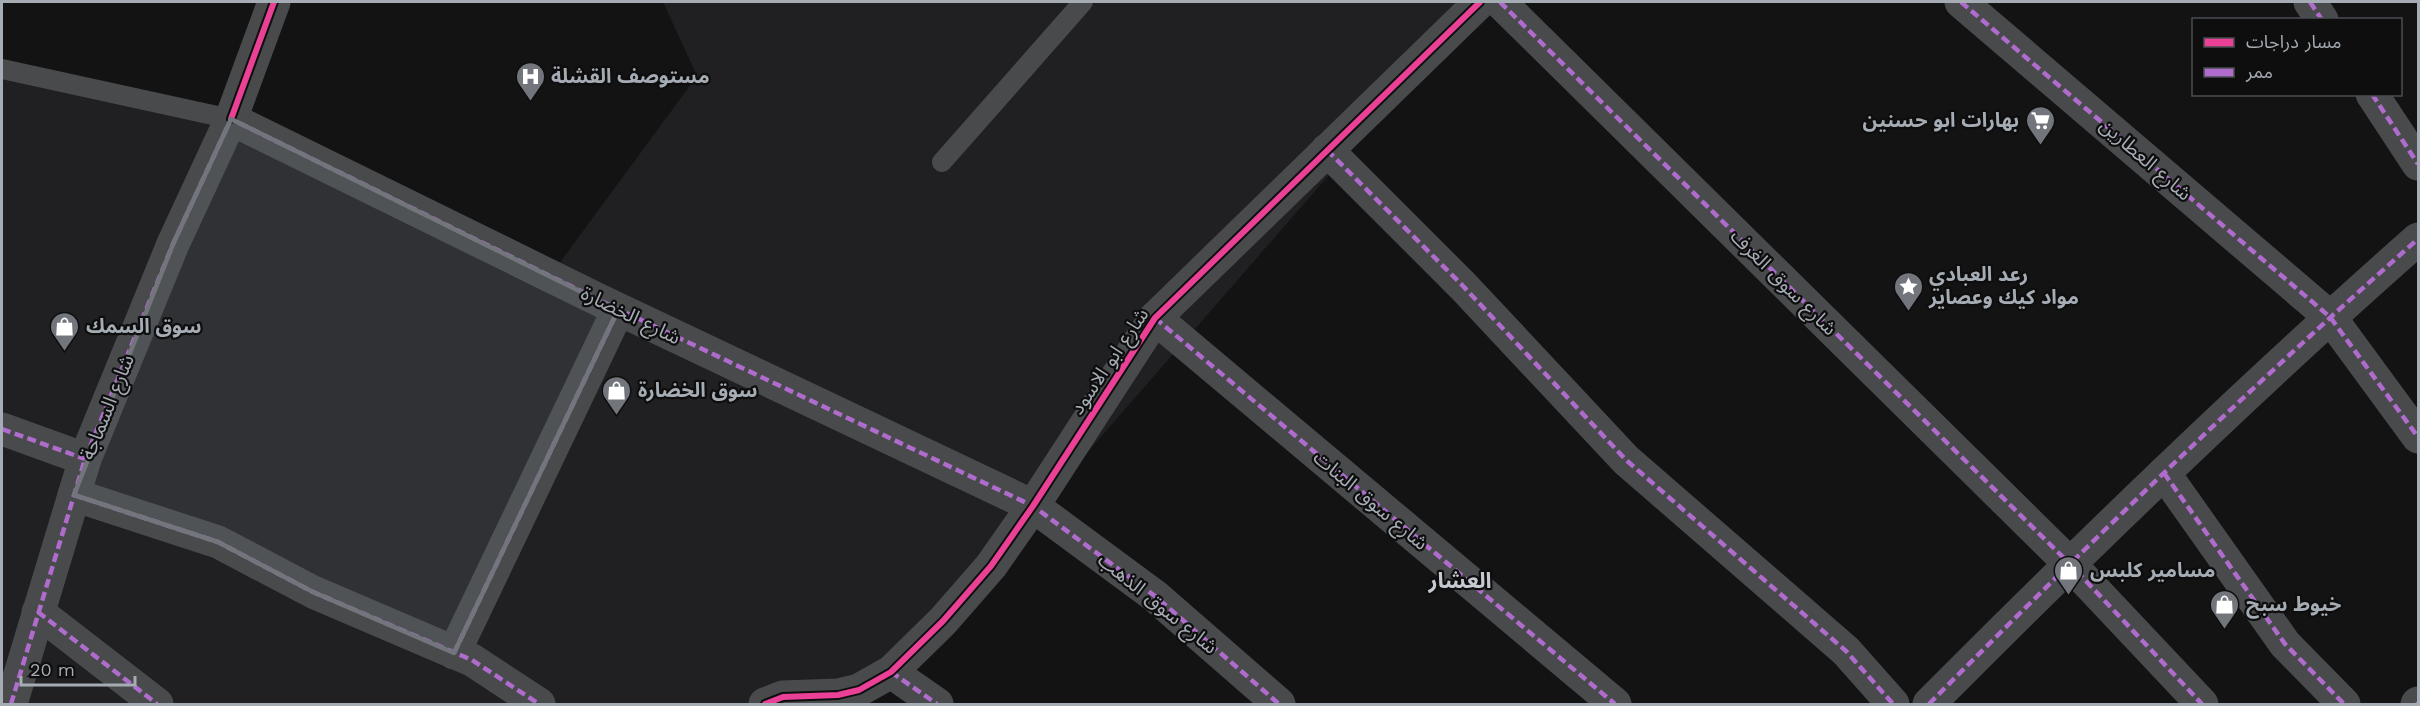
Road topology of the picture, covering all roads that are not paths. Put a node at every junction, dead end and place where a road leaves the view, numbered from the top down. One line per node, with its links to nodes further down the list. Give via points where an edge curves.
1 (274, 2): 10 (street, شارع السماجة)
2 (1083, 2): 12 (lane)
3 (1480, 2): 11 (street, شارع ابو الاسود)
4 (1500, 2): 24 (street, شارع سوق الغرف)
5 (1961, 2): 16 (street, شارع العطارين)
6 (2310, 2): 7 (street)
7 (2321, 18)
8 (2, 69): 10 (lane)
9 (2373, 96): 13 (street)
10 (231, 119): 15 (street, شارع الخضارة); 20 (street, شارع السماجة, via 173,244)
11 (1327, 150): 17 (street, شارع ابو الاسود); 35 (street, via 1463,286 1626,460 1846,651)
12 (942, 162)
13 (2418, 164)
14 (2418, 239): 16 (street)
15 (618, 309): 23 (street, شارع الخضارة); 26 (street)
16 (2330, 317): 19 (street, شارع العطارين); 21 (street)
17 (1155, 318): 23 (street, شارع ابو الاسود); 34 (street, شارع سوق البنات)
18 (2, 429): 20 (street)
19 (2418, 437)
20 (85, 459): 22 (street, شارع السماجة)
21 (2164, 473): 24 (street); 38 (street, via 2285,644)
22 (74, 495): 25 (street, شارع السماجة); 26 (street, via 218,542 313,592)
23 (1033, 506): 27 (street, شارع ابو الاسود, via 991,566); 33 (street, شارع سوق الذهب, via 1155,596)
24 (2069, 563): 36 (street); 37 (street, شارع سوق الغرف)
25 (38, 612): 28 (street, شارع السماجة); 29 (street)
26 (454, 653): 30 (street, via 472,660)
27 (891, 672): 31 (street, شارع ابو الاسود, via 859,690 838,695 783,697); 32 (street)
28 (10, 705)
29 (157, 705)
30 (539, 705)
31 (765, 705)
32 (937, 705)
33 (1279, 705)
34 (1615, 705)
35 (1893, 705)
36 (1929, 705)
37 (2202, 705)
38 (2343, 705)

